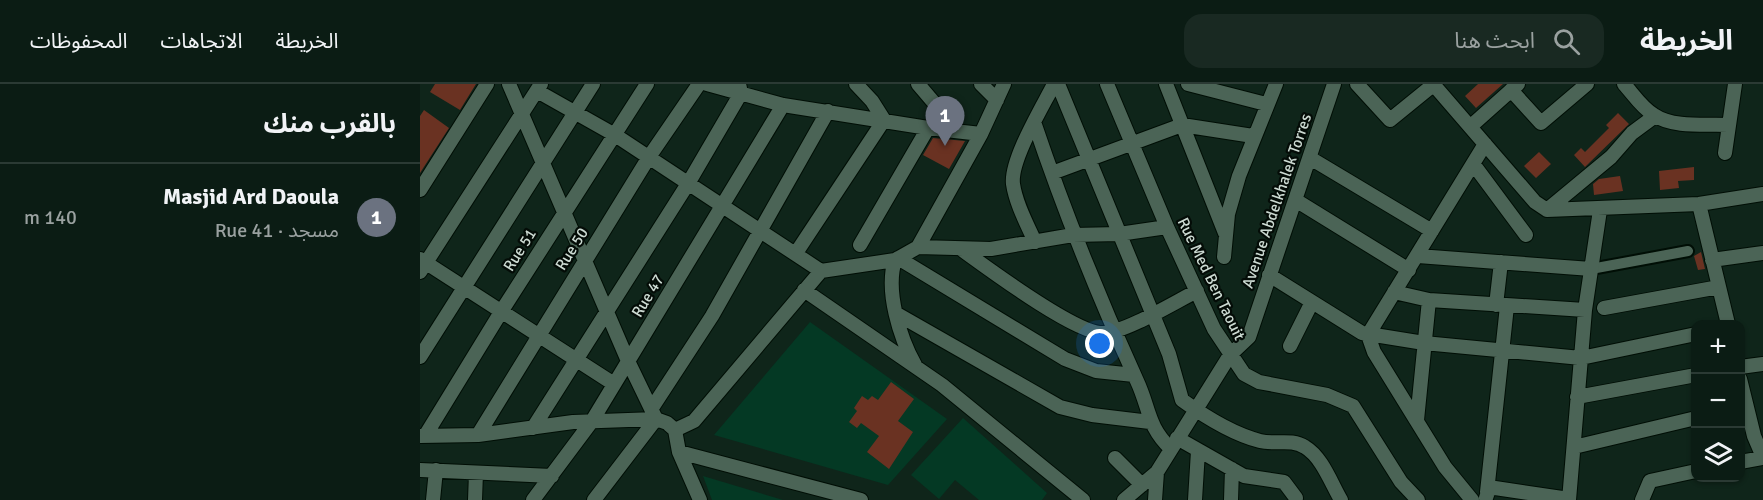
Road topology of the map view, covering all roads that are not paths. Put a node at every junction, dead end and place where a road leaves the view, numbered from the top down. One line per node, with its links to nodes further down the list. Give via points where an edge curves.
1 (487, 84): 52 (street)
2 (509, 84): 29 (street)
3 (593, 84): 30 (street)
4 (647, 84): 40 (street, Rue 51)
5 (699, 84): 45 (street, Rue 50)
6 (707, 84): 24 (street)
7 (856, 84): 32 (street)
8 (918, 84): 38 (street)
9 (981, 84): 25 (street)
10 (1004, 84): 25 (street)
11 (1056, 84): 33 (street); 47 (street)
12 (1107, 84): 43 (street, Rue Med Ben Taouit)
13 (1166, 84): 34 (street)
14 (1188, 84): 26 (street)
15 (1276, 84): 26 (street)
16 (1334, 84): 46 (street, Avenue Abdelkhalek Torres)
17 (1357, 84): 18 (street, via 1390,120)
18 (1433, 84): 36 (street)
19 (1587, 84): 23 (street, via 1541,123)
20 (1624, 84): 31 (street)
21 (1735, 84): 35 (street)
22 (539, 87): 29 (street); 30 (street)
23 (1514, 87): 36 (street)
24 (740, 89): 27 (street); 51 (street)
25 (997, 100): 39 (street)
26 (1266, 104): 41 (street)
27 (783, 105): 28 (street); 56 (street, Rue 47)
28 (828, 111): 32 (street); 61 (street)
29 (521, 113): 48 (street); 80 (street)
30 (577, 113): 40 (street); 48 (street)
31 (1655, 116): 35 (street, via 1678,123); 57 (street)
32 (884, 120): 37 (street); 72 (street)
33 (1034, 123): 50 (street); 67 (street, via 1013,178)
34 (1182, 125): 41 (street); 43 (street); 63 (street)
35 (1728, 125): 44 (street)
36 (1471, 126): 42 (street)
37 (928, 128): 38 (street); 68 (street)
38 (958, 132): 39 (street)
39 (981, 134): 69 (street)
40 (615, 135): 45 (street); 59 (street, Rue 51)
41 (1253, 136): 63 (street)
42 (1485, 144): 49 (street); 57 (street)
43 (1132, 145): 47 (street); 60 (street, Rue Med Ben Taouit)
44 (1725, 153)
45 (649, 157): 51 (street); 77 (street, Rue 50)
46 (1310, 158): 54 (street, Avenue Abdelkhalek Torres); 62 (street)
47 (1087, 160): 50 (street); 64 (street)
48 (543, 163): 59 (street); 85 (street)
49 (1474, 165): 62 (street); 66 (street)
50 (1052, 172): 65 (street)
51 (689, 182): 56 (street); 94 (street)
52 (420, 190)
53 (1763, 194): 55 (street)
54 (1297, 201): 82 (street); 84 (street, Avenue Abdelkhalek Torres)
55 (1699, 204): 58 (street); 78 (street)
56 (723, 205): 61 (street); 111 (street, Rue 47)
57 (1546, 210): 58 (street)
58 (1600, 210): 81 (street)
59 (563, 213): 77 (street); 96 (street, Rue 51)
60 (1167, 227): 64 (street); 88 (street, Rue Med Ben Taouit)
61 (762, 231): 72 (street); 121 (street)
62 (1432, 231): 74 (street)
63 (1225, 232): 75 (street)
64 (1119, 234): 65 (street); 97 (street)
65 (1073, 235): 67 (street); 100 (street)
66 (1526, 235)
67 (1035, 242): 70 (street)
68 (860, 245)
69 (918, 247): 70 (street); 76 (street)
70 (960, 249): 100 (street, via 1079,326 1095,333)
71 (1688, 251): 81 (street)
72 (796, 253): 83 (street)
73 (1763, 253): 78 (street)
74 (1418, 256): 79 (street); 82 (street)
75 (1224, 257)
76 (896, 259): 83 (street); 98 (street, via 892,270); 115 (street, via 1059,356 1096,371)
77 (585, 260): 94 (street); 101 (street, Rue 50)
78 (1712, 260): 86 (street)
79 (1501, 262): 81 (street); 92 (street)
80 (422, 264): 85 (street)
81 (1591, 269): 95 (street)
82 (1409, 270): 89 (street)
83 (821, 271): 87 (street)
84 (1269, 274): 91 (street); 107 (street, Avenue Abdelkhalek Torres, via 1249,337)
85 (464, 287): 96 (street); 108 (street)
86 (1719, 287): 93 (street); 99 (street)
87 (804, 290): 114 (street); 127 (street, via 694,421)
88 (1197, 291): 97 (street); 107 (street, Rue Med Ben Taouit)
89 (1394, 292): 90 (street); 102 (street)
90 (1429, 300): 92 (street); 104 (street)
91 (1312, 302): 102 (street); 105 (street)
92 (1502, 306): 95 (street); 106 (street)
93 (1604, 308)
94 (607, 310): 110 (street); 111 (street)
95 (1585, 310): 109 (street)
96 (501, 312): 101 (street); 129 (street, Rue 51)
97 (1152, 313): 100 (street); 119 (street, via 1182,400)
98 (897, 314): 114 (street, via 906,349); 125 (street, via 1060,407 1092,416)
99 (1727, 320)
100 (1114, 331): 115 (street)
101 (539, 334): 110 (street); 128 (street, Rue 50)
102 (1368, 335): 104 (street); 123 (street, via 1374,352)
103 (1691, 335): 109 (street)
104 (1424, 343): 106 (street); 123 (street)
105 (1290, 346)
106 (1503, 350): 109 (street); 146 (street)
107 (1230, 355): 119 (street, Avenue Abdelkhalek Torres); 160 (street, Rue Med Ben Taouit, via 1244,374 1259,382 1327,395 1353,406 1401,482)
108 (420, 357)
109 (1581, 358): 118 (street)
110 (577, 359): 117 (street); 126 (street)
111 (628, 361): 117 (street, Rue 47); 121 (street)
112 (1763, 363): 113 (street)
113 (1745, 366)
114 (916, 367): 147 (street, via 971,407)
115 (1134, 375): 125 (street)
116 (1691, 376): 118 (street)
117 (614, 384): 124 (street, Rue 47)
118 (1577, 397): 131 (street)
119 (1195, 409): 130 (street, Avenue Abdelkhalek Torres); 159 (street, via 1261,442 1304,446 1318,459)
120 (1745, 411): 134 (street)
121 (654, 414): 124 (street); 127 (street); 152 (street)
122 (1691, 419): 131 (street)
123 (1417, 420): 161 (street, via 1445,467)
124 (592, 421): 126 (street); 143 (street, Rue 47)
125 (1150, 422): 130 (street)
126 (533, 428): 128 (street)
127 (675, 430): 133 (street)
128 (478, 435): 129 (street)
129 (423, 436)
130 (1174, 444): 132 (street); 140 (street, Avenue Abdelkhalek Torres)
131 (1574, 447): 162 (street)
132 (1198, 451): 139 (street); 157 (street)
133 (679, 452): 145 (street); 153 (street)
134 (1763, 457): 136 (street)
135 (1115, 458): 144 (street)
136 (1745, 461)
137 (420, 470): 138 (street)
138 (436, 470): 142 (street); 149 (street)
139 (1232, 470): 148 (street, via 1251,478 1284,482); 158 (street)
140 (1157, 472): 144 (street, Avenue Abdelkhalek Torres); 156 (street)
141 (1691, 472): 163 (street, via 1650,481)
142 (476, 473): 143 (street); 150 (street)
143 (552, 476): 151 (street, Rue 47)
144 (1142, 485): 155 (street, Avenue Abdelkhalek Torres)
145 (815, 495): 154 (street)
146 (1486, 496): 162 (street, via 1495,488)
147 (1075, 497)
148 (1296, 498)
149 (433, 500)
150 (475, 500)
151 (533, 500)
152 (594, 500)
153 (700, 500)
154 (861, 500)
155 (1124, 500)
156 (1155, 500)
157 (1195, 500)
158 (1231, 500)
159 (1341, 500)
160 (1418, 500)
161 (1472, 500)
162 (1569, 500)
163 (1642, 500)

